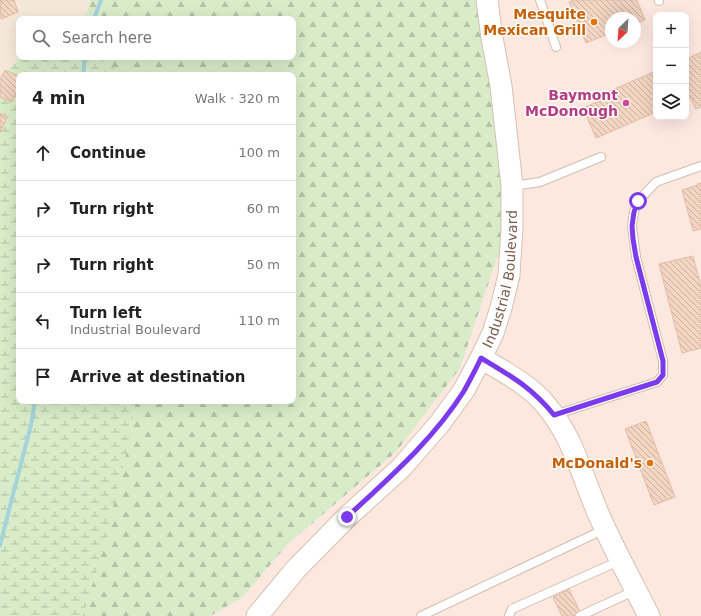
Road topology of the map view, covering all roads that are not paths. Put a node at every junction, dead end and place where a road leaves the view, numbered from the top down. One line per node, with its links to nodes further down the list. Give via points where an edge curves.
1 (487, 0): 6 (street, Industrial Boulevard, via 501,86)
2 (540, 0): 3 (lane)
3 (556, 47)
4 (601, 157): 6 (lane, via 540,182)
5 (701, 166): 8 (lane, via 656,182 638,201 634,212 632,226 635,251 663,361 663,375 657,382)
6 (512, 186): 7 (street, Industrial Boulevard, via 509,275 501,308)
7 (481, 358): 8 (street, via 527,387); 12 (street, Industrial Boulevard, via 464,390 440,423 401,468 296,568)
8 (554, 415): 9 (street, via 570,443)
9 (606, 529): 10 (street); 13 (lane)
10 (621, 560): 11 (street); 14 (lane, via 512,609)
11 (636, 590): 15 (lane); 16 (street)
12 (257, 616)
13 (421, 616)
14 (509, 616)
15 (580, 616)
16 (649, 616)

